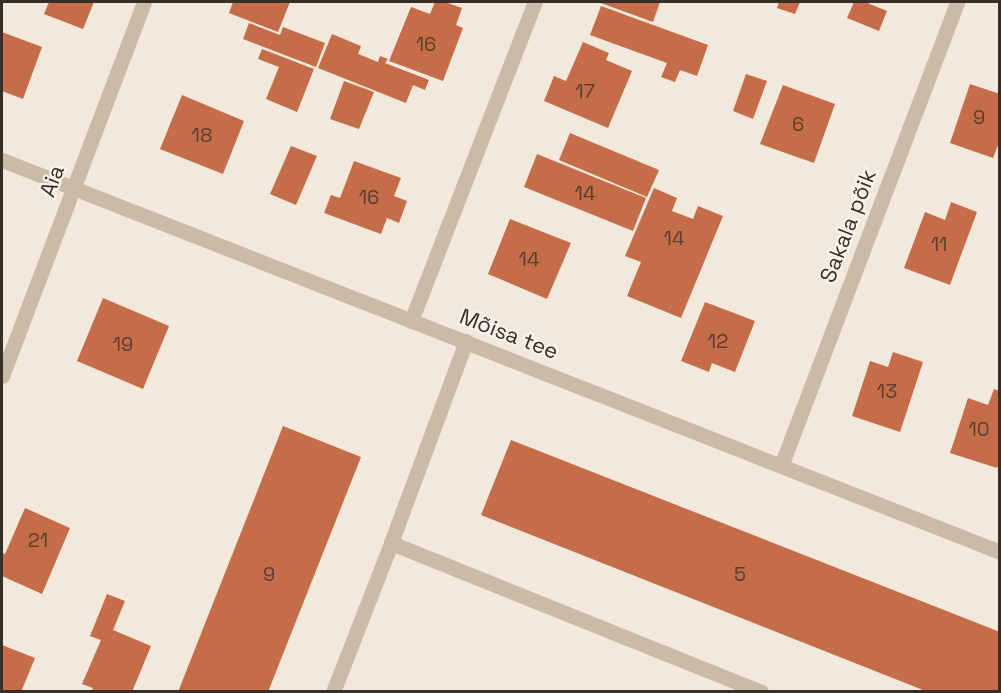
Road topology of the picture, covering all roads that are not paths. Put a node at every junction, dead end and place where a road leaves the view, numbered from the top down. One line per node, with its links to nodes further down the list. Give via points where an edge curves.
1 (144, 2): 5 (street, Aia)
2 (535, 2): 6 (street)
3 (957, 2): 9 (street, Sakala põik)
4 (2, 160): 5 (street, Mõisa tee)
5 (74, 187): 6 (street, Mõisa tee); 8 (street, Aia)
6 (411, 321): 7 (street, Mõisa tee)
7 (466, 341): 9 (street, Mõisa tee); 10 (street)
8 (2, 376)
9 (781, 466): 11 (street, Mõisa tee)
10 (390, 543): 12 (street); 13 (street)
11 (999, 552)
12 (333, 692)
13 (761, 692)

